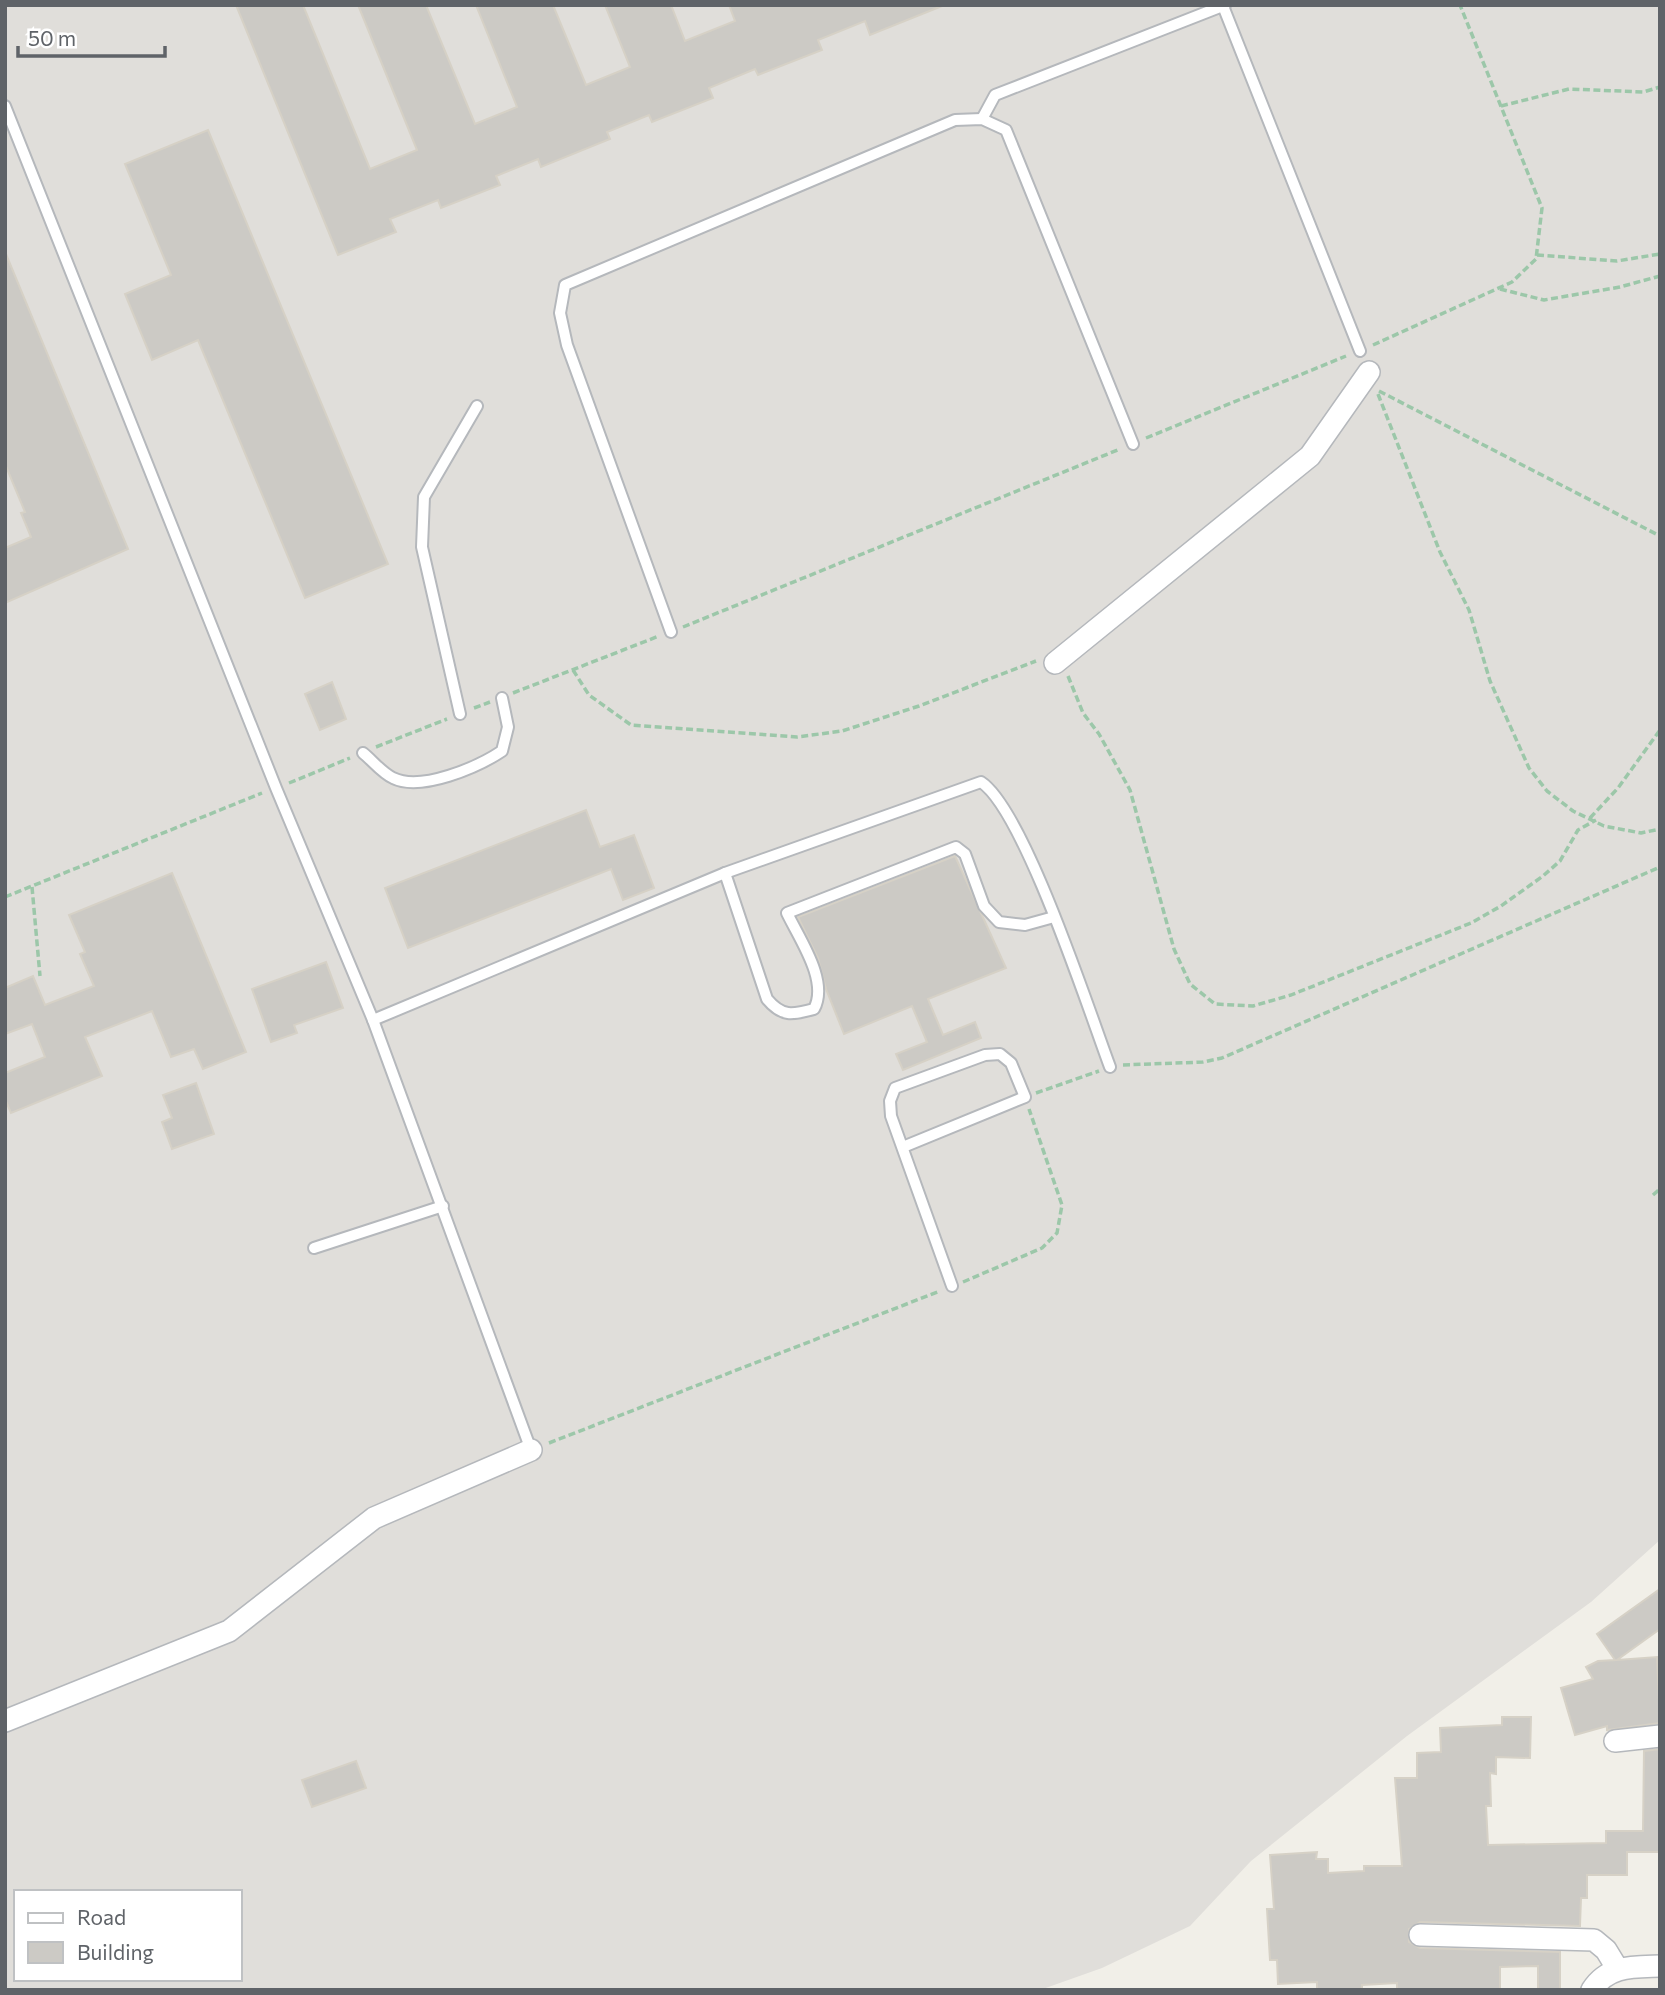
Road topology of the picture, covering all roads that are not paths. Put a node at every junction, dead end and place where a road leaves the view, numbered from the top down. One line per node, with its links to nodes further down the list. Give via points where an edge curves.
1 (1224, 6): 3 (lane, via 995,95); 4 (lane)
2 (5, 106): 15 (lane)
3 (982, 119): 7 (lane, via 1006,130); 8 (lane, via 955,120 565,285 561,313 567,345)
4 (1360, 351)
5 (1369, 372): 9 (street, via 1310,456)
6 (477, 406): 11 (lane, via 424,496 422,547)
7 (1133, 443)
8 (671, 632)
9 (1055, 663)
10 (502, 698): 12 (lane, via 508,727 502,751 486,762 419,784 393,778)
11 (460, 714)
12 (363, 752)
13 (725, 873): 14 (lane, via 981,782 993,790 1023,845); 14 (lane, via 767,999 778,1011 790,1015 814,1009 820,998 817,980 788,913 956,847 965,854 984,906 999,922 1025,925); 15 (lane)
14 (1054, 918): 16 (lane)
15 (373, 1020): 18 (lane)
16 (1110, 1068)
17 (903, 1147): 17 (lane, via 891,1116 895,1088 985,1055 1000,1054 1011,1063 1025,1097); 20 (lane)
18 (443, 1206): 19 (lane); 21 (lane)
19 (314, 1248)
20 (952, 1286)
21 (531, 1450): 22 (street, via 374,1518 229,1631)
22 (5, 1721)
23 (1660, 1736): 24 (street)
24 (1615, 1741)
25 (1420, 1935): 27 (street, via 1594,1940)
26 (1660, 1966): 27 (street)
27 (1617, 1968): 28 (street, via 1600,1978)
28 (1592, 1990)

